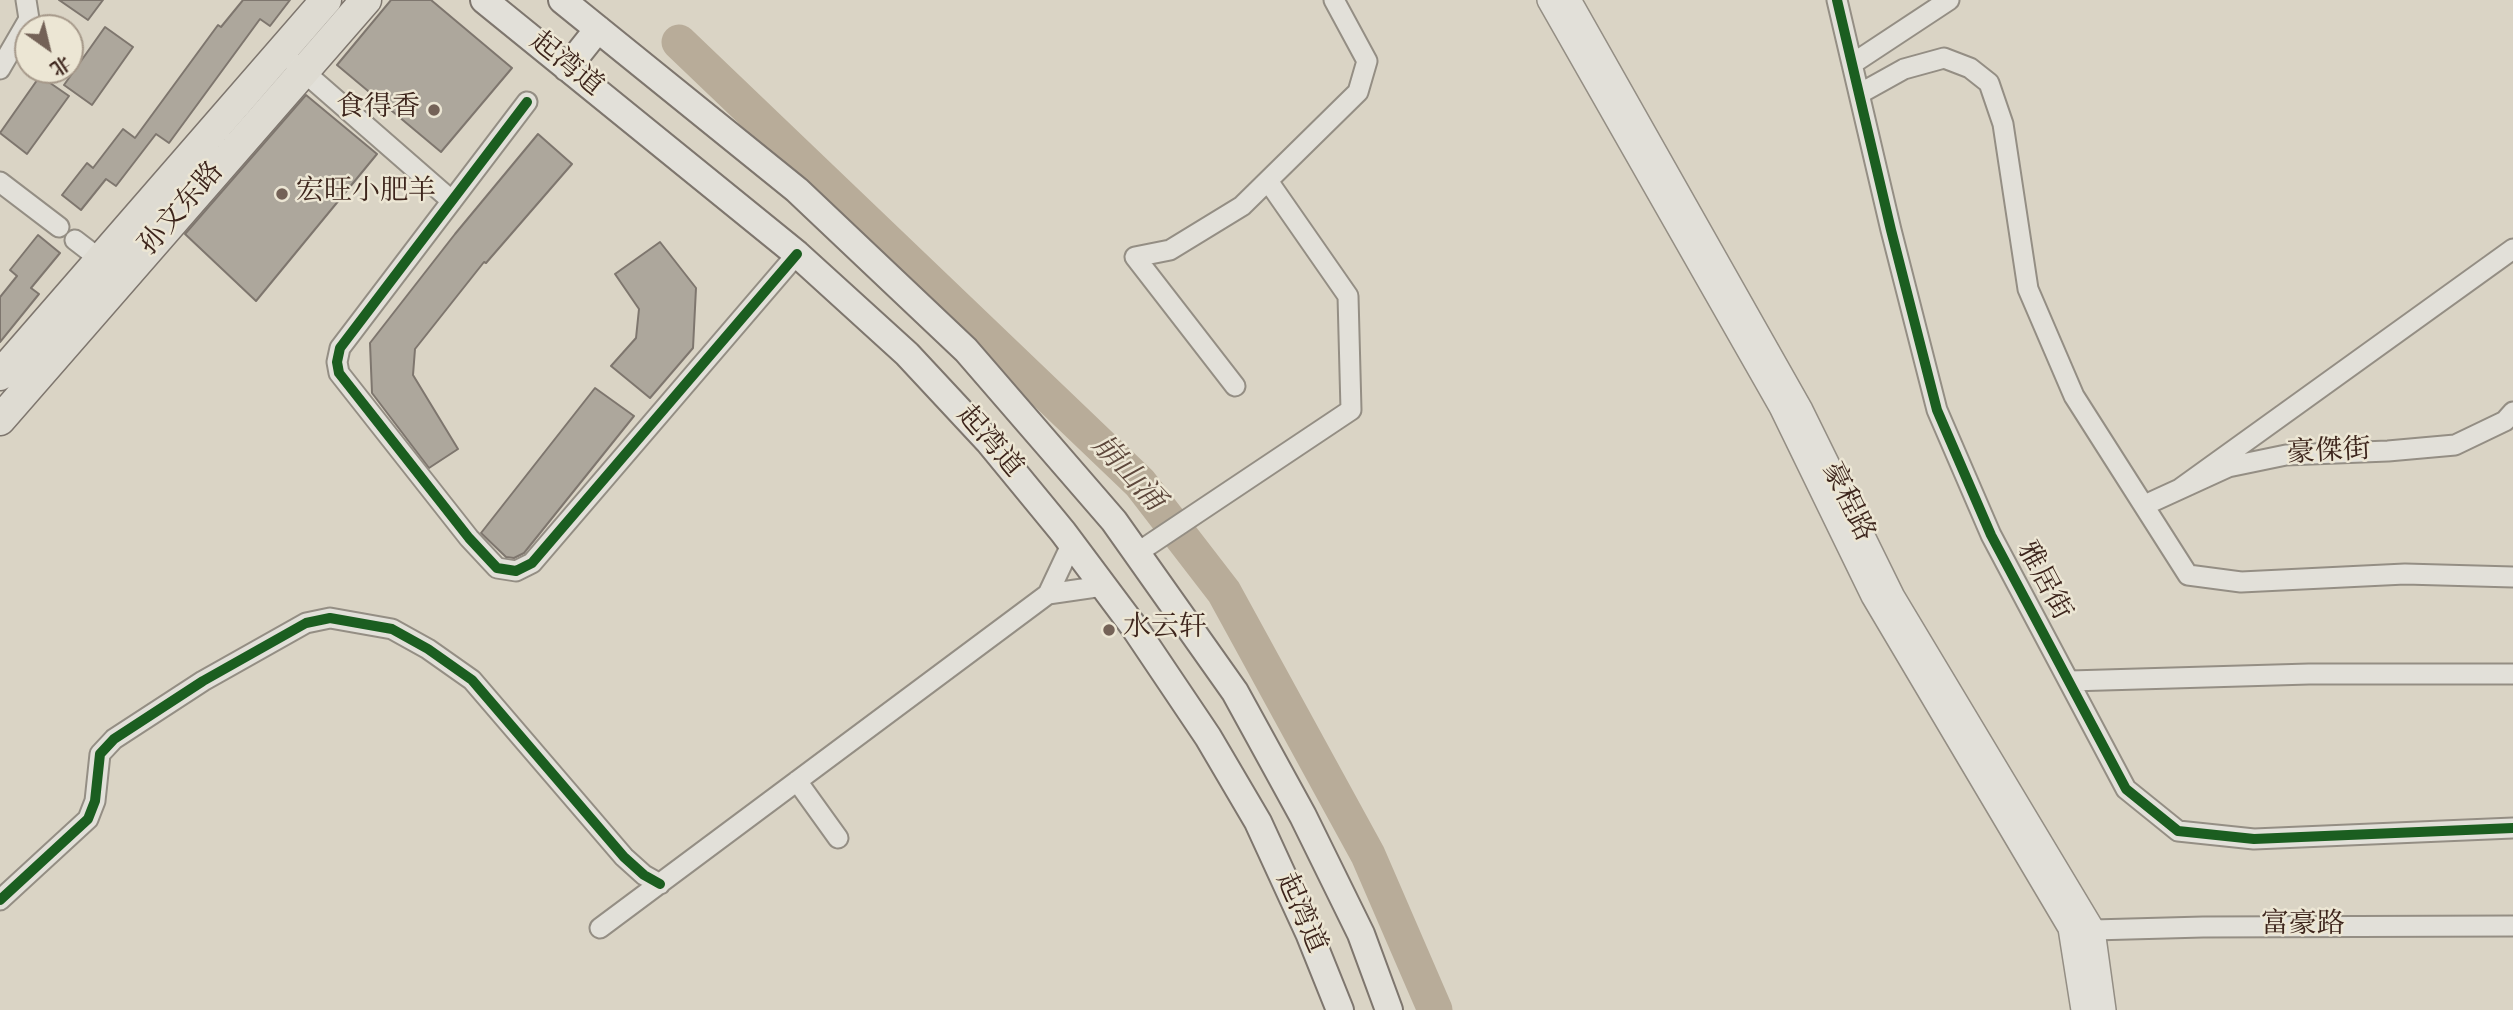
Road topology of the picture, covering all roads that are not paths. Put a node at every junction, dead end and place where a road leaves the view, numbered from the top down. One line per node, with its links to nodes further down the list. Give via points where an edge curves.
1 (26, 0): 15 (street, via 29,19)
2 (326, 0): 12 (main road, 孙文东路)
3 (366, 0): 16 (main road, 孙文东路)
4 (484, 0): 14 (main road, 起湾道)
5 (562, 0): 11 (main road, 起湾道)
6 (1334, 0): 19 (street, via 1367,61 1358,92)
7 (1549, 0): 50 (street, 豪程路, via 1781,407 1873,596 2070,929)
8 (1569, 0): 47 (street, 豪程路, via 1801,410 1893,597)
9 (1837, 0): 13 (street, 雅居街)
10 (1949, 0): 13 (street)
11 (598, 29): 14 (main road); 34 (main road, 起湾道, via 797,190 965,350 1114,520)
12 (281, 52): 16 (street); 26 (main road, 孙文东路)
13 (1852, 65): 17 (street, 雅居街)
14 (567, 68): 25 (main road, 起湾道)
15 (0, 69)
16 (304, 71): 21 (street); 30 (main road, 孙文东路)
17 (1859, 94): 32 (street, via 1904,69 1944,58 1970,68 1989,83 2003,124 2028,289 2074,396); 39 (street, 雅居街, via 1937,410 1990,535)
18 (527, 102): 21 (street)
19 (1268, 181): 28 (street, via 1242,206 1170,250 1135,257); 34 (street, via 1348,296 1351,410)
20 (0, 182): 22 (street)
21 (452, 201): 25 (street, via 340,348 338,373 468,538 497,568 516,570 532,563)
22 (59, 227)
23 (75, 240): 26 (street)
24 (2513, 249): 31 (street)
25 (797, 254): 33 (main road, 起湾道, via 907,354 989,442)
26 (101, 260): 27 (main road, 孙文东路)
27 (0, 374)
28 (1235, 386)
29 (2513, 412): 31 (street, 豪傑街, via 2505,421 2455,445 2286,455 2228,467)
30 (0, 420)
31 (2181, 488): 32 (street, 豪傑街)
32 (2145, 505): 35 (street, via 2189,575 2242,582 2405,574)
33 (1072, 543): 36 (main road, 起湾道); 37 (street)
34 (1147, 546): 49 (main road, 起湾道, via 1285,782 1361,934)
35 (2513, 577)
36 (1103, 586): 37 (street); 48 (main road, 起湾道, via 1208,737 1258,822)
37 (1048, 594): 40 (street)
38 (2513, 674): 39 (street)
39 (2070, 681): 41 (street, 雅居街, via 2126,789 2178,831 2254,839)
40 (797, 781): 42 (street); 43 (street)
41 (2513, 828)
42 (838, 838)
43 (660, 884): 44 (street, via 624,857 472,680 392,629 330,618 306,623 203,681 114,739 100,754 95,801 88,819); 46 (street)
44 (0, 900)
45 (2513, 926): 47 (street, 富豪路)
46 (600, 928)
47 (2093, 930): 51 (street, 豪程路)
48 (1340, 1010)
49 (1389, 1010)
50 (2083, 1010)
51 (2104, 1010)

